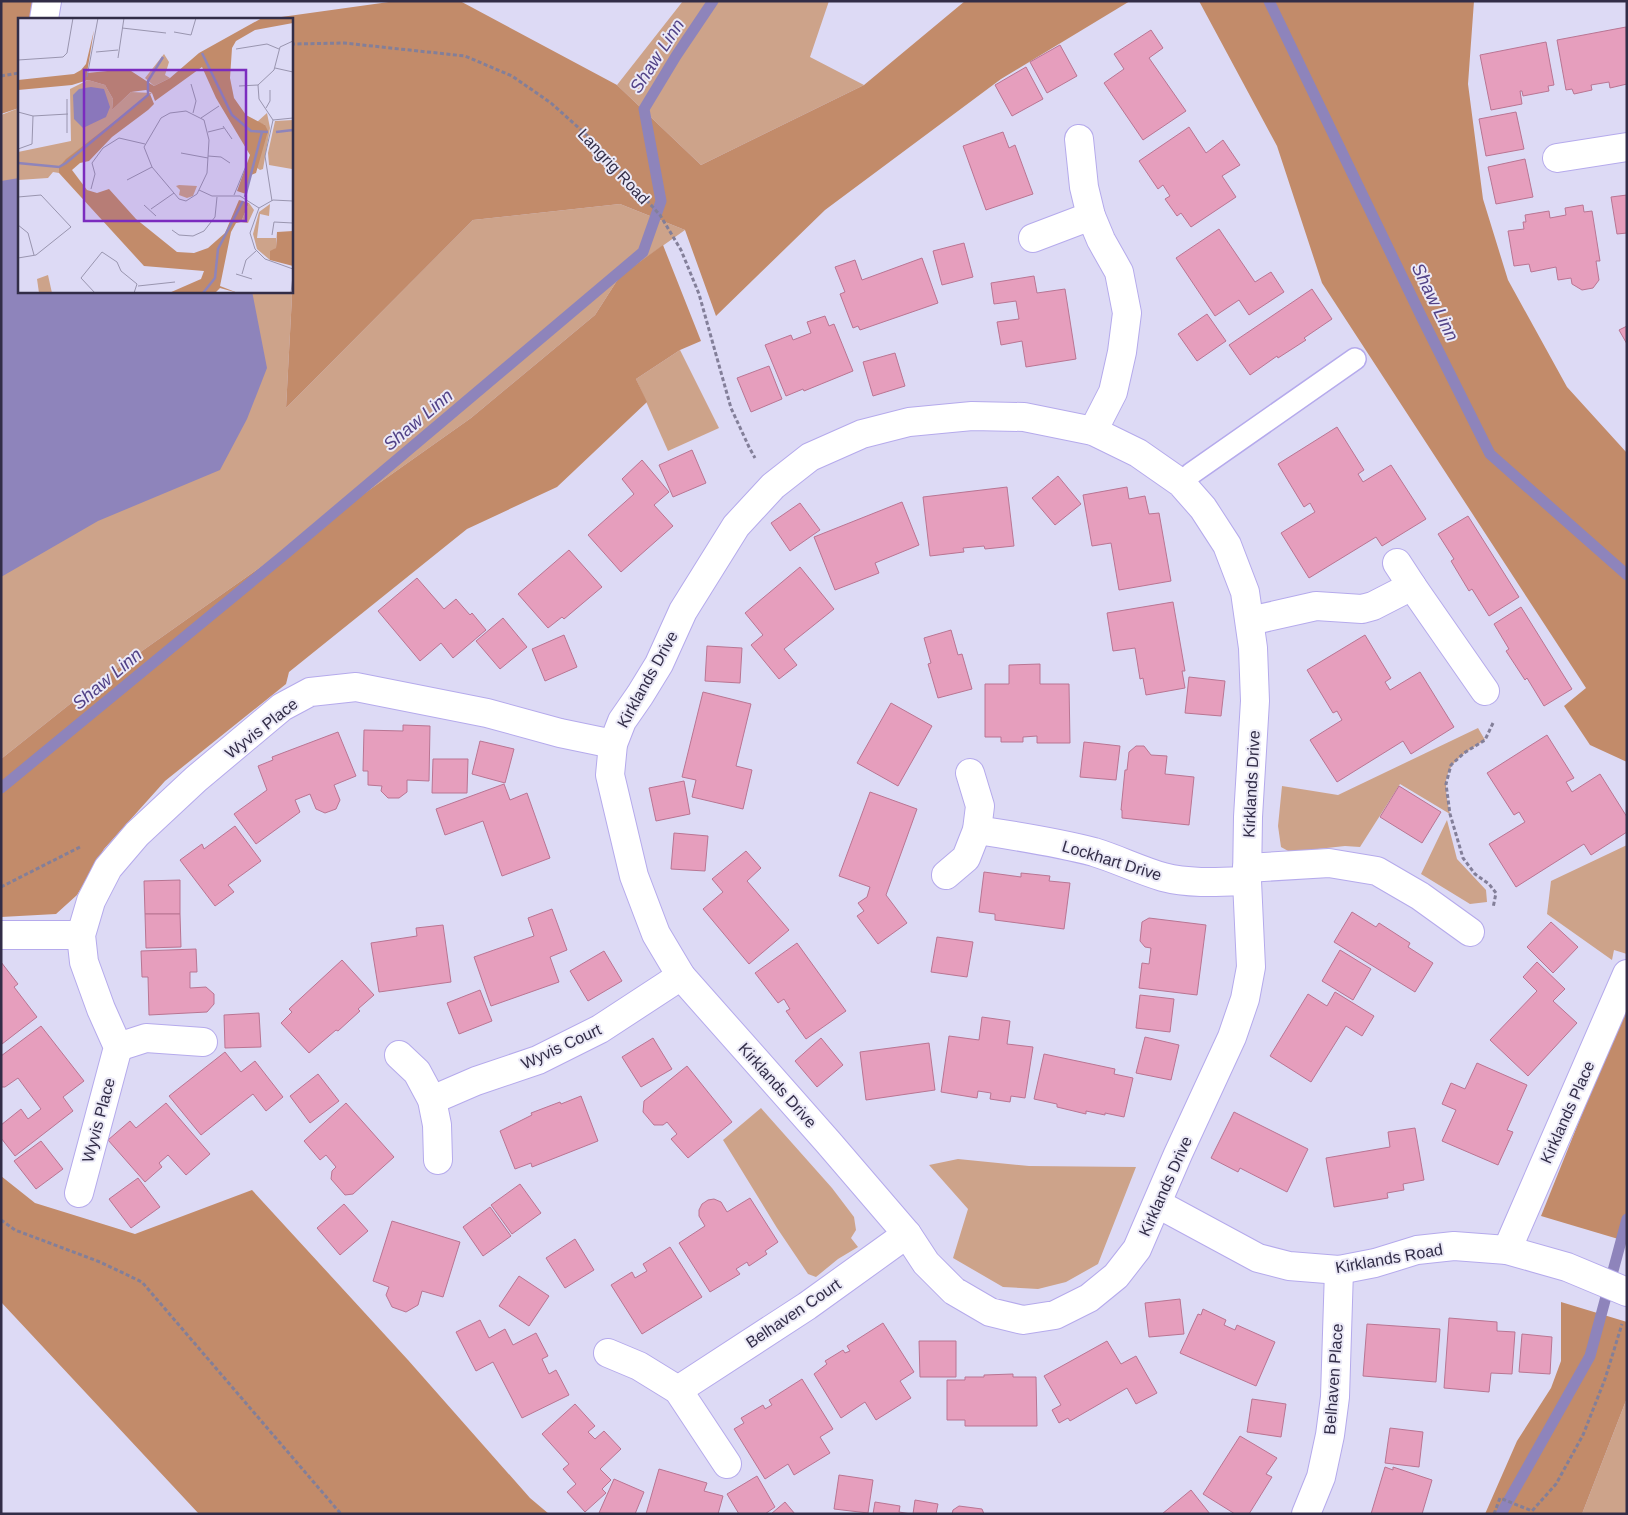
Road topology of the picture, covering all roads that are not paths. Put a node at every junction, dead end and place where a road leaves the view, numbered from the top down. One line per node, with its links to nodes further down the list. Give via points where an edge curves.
1 (47, 1): 2 (street)
2 (44, 18)
3 (1079, 139): 6 (street)
4 (1627, 147): 5 (street)
5 (1557, 158)
6 (1091, 216): 7 (street); 9 (street, via 1119,272 1127,313 1113,392)
7 (1033, 238)
8 (1355, 359): 10 (lane)
9 (1093, 431): 10 (street, Kirklands Drive, via 1138,453); 15 (street, Kirklands Drive, via 1024,417 972,416 909,422 862,434 810,457 773,486 736,526 683,611 659,664 622,721)
10 (1181, 483): 13 (street, Kirklands Drive, via 1203,508 1227,545 1245,592)
11 (1397, 563): 12 (street)
12 (1412, 586): 13 (street, via 1362,609 1316,606); 14 (street)
13 (1250, 621): 18 (street, Kirklands Drive, via 1255,702)
14 (1485, 691)
15 (613, 744): 22 (street, Wyvis Place, via 487,712 356,687 310,692 282,707 196,779 137,834 108,868 91,901); 24 (street, Kirklands Drive, via 610,775 634,876 656,934)
16 (970, 773): 17 (street, via 980,806)
17 (977, 830): 18 (street, Lockhart Drive, via 1087,851 1165,878 1205,882); 19 (street, via 966,858)
18 (1247, 874): 20 (street, Lockhart Drive, via 1329,863 1378,871); 31 (street, Kirklands Drive, via 1251,967 1245,999 1232,1037)
19 (946, 875)
20 (1470, 932)
21 (1, 935): 22 (street)
22 (81, 935): 26 (street, Wyvis Place, via 84,962 100,1009)
23 (1627, 974): 33 (street, Kirklands Place)
24 (681, 976): 28 (street, Wyvis Court, via 600,1029 538,1060); 32 (street, Kirklands Drive)
25 (203, 1042): 26 (street, via 146,1038)
26 (118, 1047): 30 (street, Wyvis Place)
27 (399, 1055): 28 (street, via 417,1072)
28 (432, 1100): 29 (street)
29 (438, 1160)
30 (79, 1193)
31 (1158, 1204): 32 (street, Kirklands Drive, via 1137,1249 1116,1276 1089,1298 1055,1315 1023,1320 990,1312 954,1291 926,1263); 34 (street, Kirklands Road, via 1258,1258 1289,1266)
32 (907, 1234): 37 (street, Belhaven Court, via 807,1306)
33 (1507, 1250): 34 (street, Kirklands Road, via 1454,1246 1416,1250); 35 (street, Kirklands Road, via 1567,1267)
34 (1339, 1270): 39 (street, Belhaven Place, via 1335,1397 1330,1435 1321,1477)
35 (1625, 1305)
36 (608, 1353): 37 (street, via 638,1366)
37 (678, 1390): 38 (street)
38 (727, 1464)
39 (1306, 1514)

